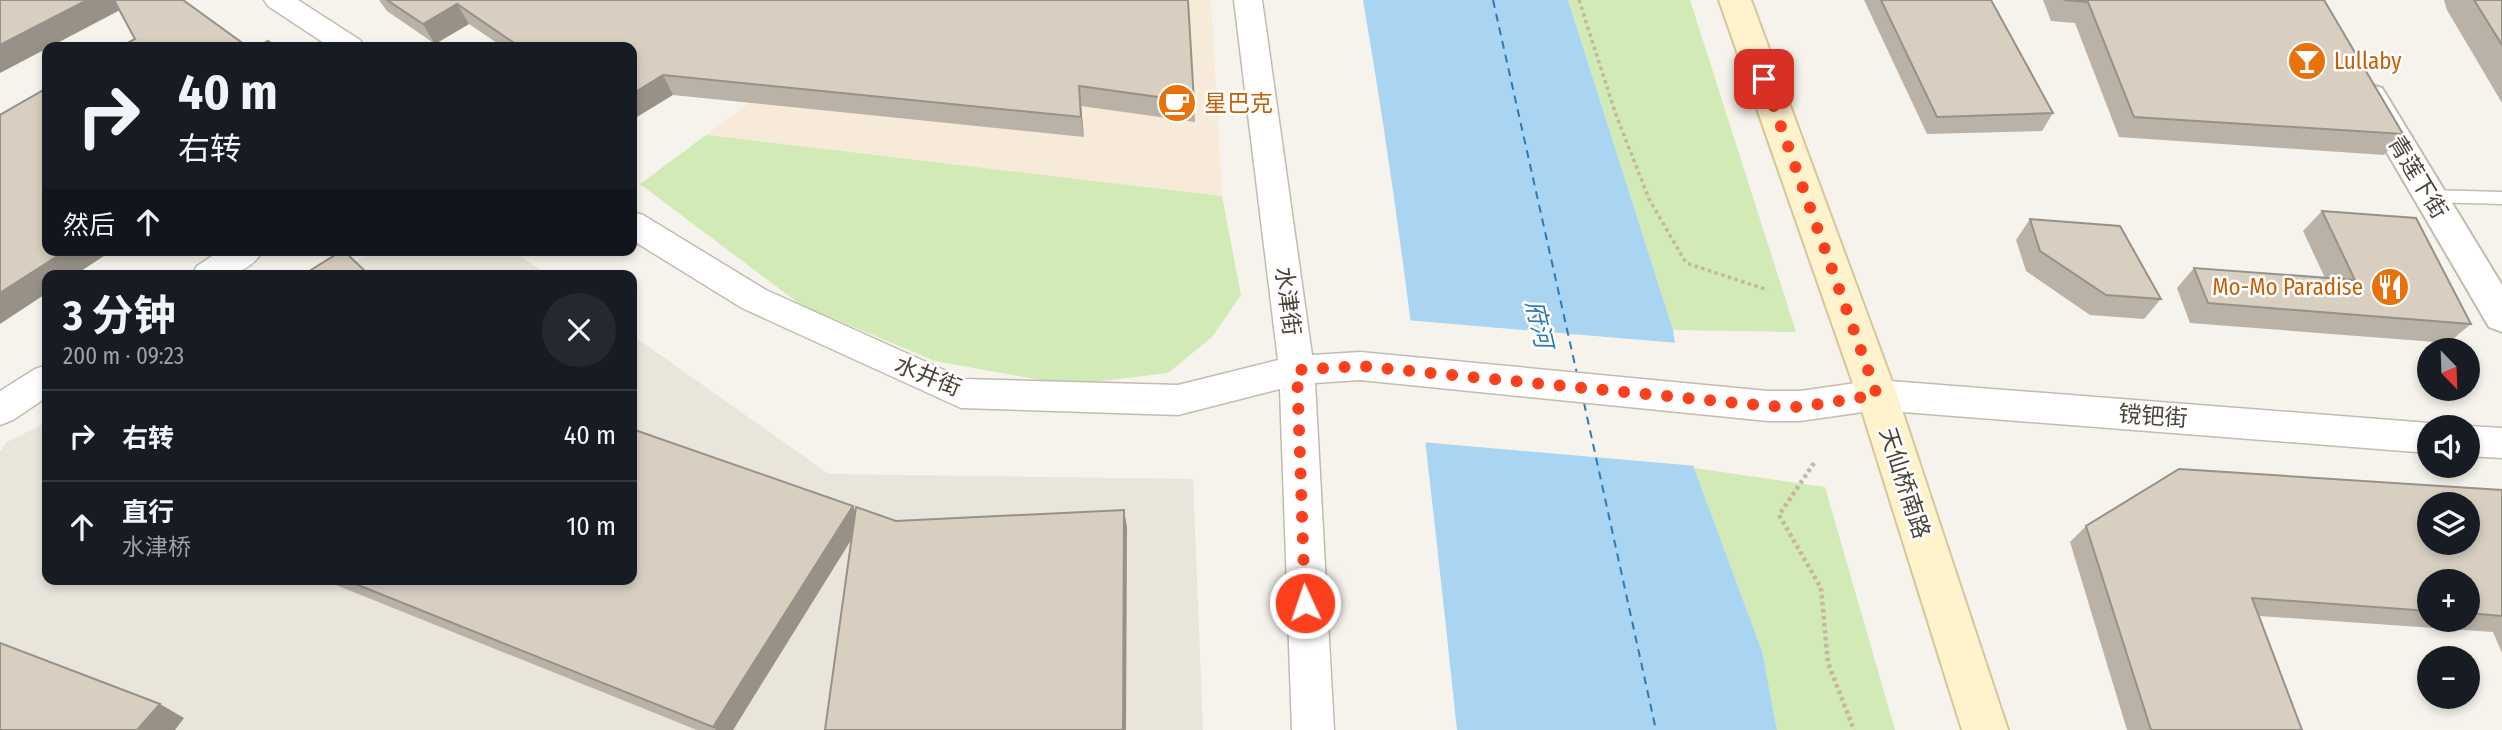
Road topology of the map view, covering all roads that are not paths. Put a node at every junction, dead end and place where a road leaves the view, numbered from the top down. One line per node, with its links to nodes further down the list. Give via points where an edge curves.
1 (278, 0): 4 (street)
2 (1248, 0): 12 (street, 水津街)
3 (1735, 0): 14 (main road, 天仙桥南路)
4 (342, 42)
5 (2355, 71): 6 (street, 青莲下街)
6 (2429, 195): 7 (lane); 11 (street, 青莲下街)
7 (2502, 198)
8 (637, 227): 12 (street, 水井街, via 754,299 961,393 1178,401)
9 (238, 256): 10 (street)
10 (217, 270)
11 (2502, 317)
12 (1297, 370): 15 (street, 水井街, via 1360,366); 20 (street, 水津街)
13 (42, 382): 16 (street)
14 (1877, 395): 15 (street, 镋钯街, via 1800,407); 17 (street, 镋钯街); 21 (main road, 天仙桥南路)
15 (1768, 406)
16 (0, 410)
17 (2417, 437)
18 (2480, 442): 19 (street)
19 (2502, 443)
20 (1313, 730)
21 (1985, 730)

